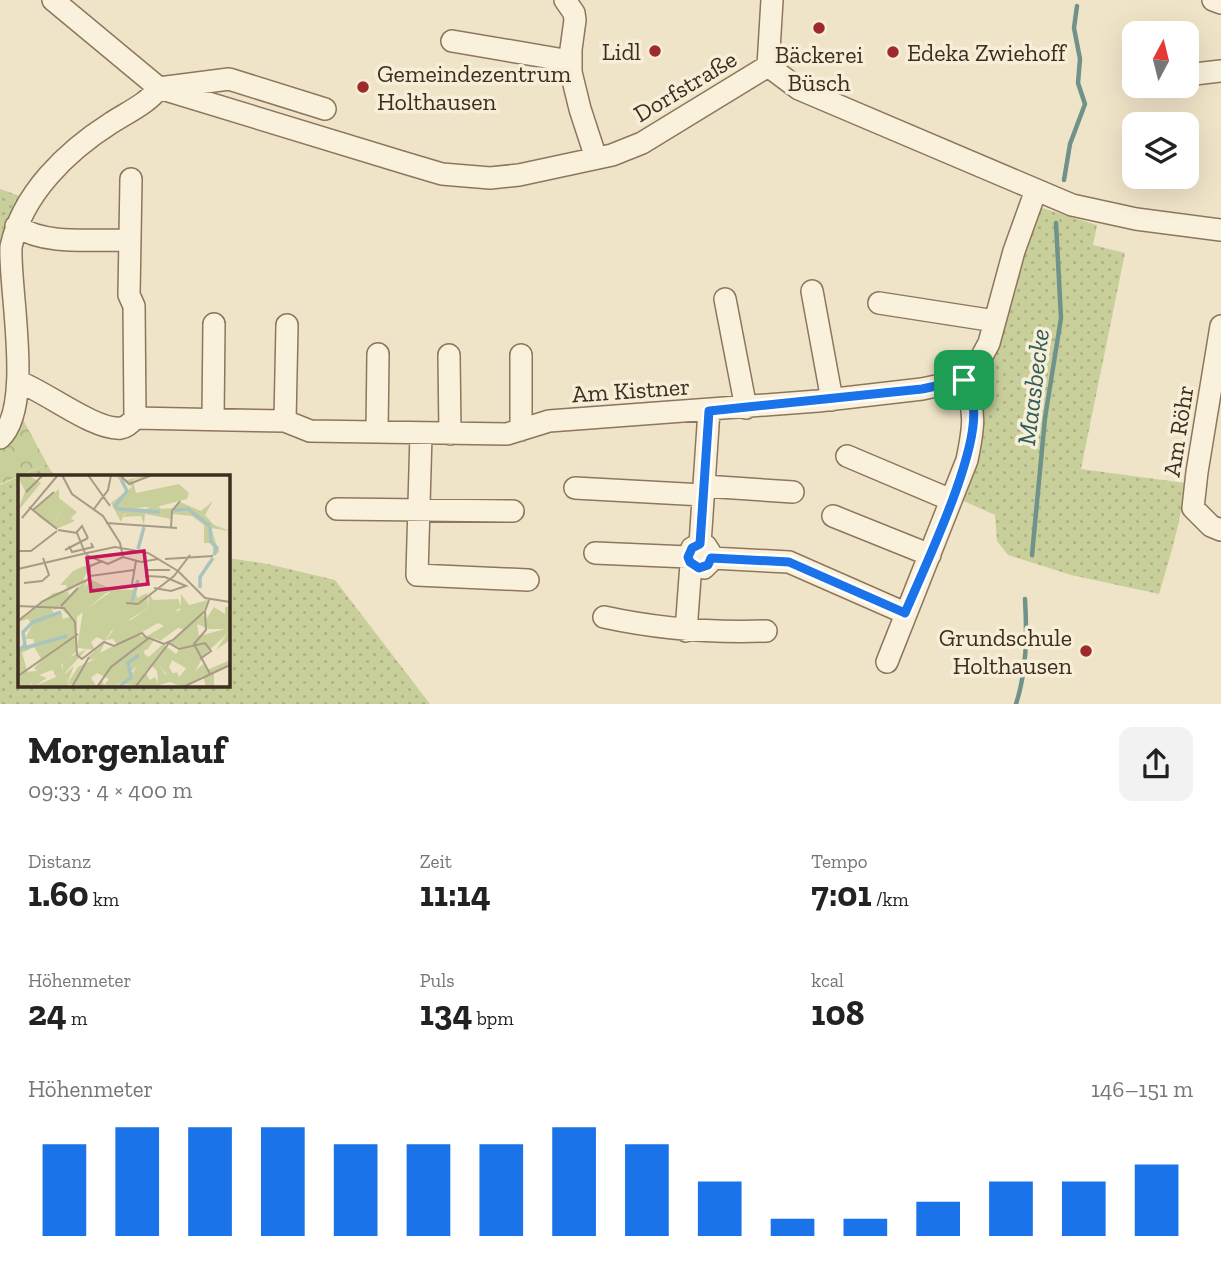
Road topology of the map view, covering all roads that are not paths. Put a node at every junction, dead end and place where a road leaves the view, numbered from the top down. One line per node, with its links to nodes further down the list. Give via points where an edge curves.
1 (53, 0): 11 (street, Dorfstraße)
2 (565, 0): 7 (street, via 575,20)
3 (772, 0): 8 (street)
4 (1213, 0): 5 (street)
5 (1221, 3)
6 (452, 41): 7 (street)
7 (570, 61): 13 (street)
8 (768, 66): 13 (street, Dorfstraße, via 642,143); 15 (street, Dorfstraße, via 799,89)
9 (1221, 71): 10 (street)
10 (1199, 74)
11 (159, 88): 12 (street, via 229,79); 13 (street, Dorfstraße, via 442,174 519,175); 16 (street, via 70,156 34,193)
12 (325, 109)
13 (596, 158)
14 (131, 178): 18 (street)
15 (1035, 190): 17 (street, Dorfstraße, via 1072,205 1136,219); 22 (street)
16 (16, 226): 18 (street, via 45,238); 30 (street, via 10,260)
17 (1221, 230)
18 (130, 240): 35 (street)
19 (812, 291): 31 (street)
20 (725, 299): 32 (street)
21 (878, 303): 22 (street)
22 (995, 321): 29 (street, via 989,343 973,373)
23 (214, 324): 36 (street)
24 (287, 325): 37 (street)
25 (1221, 326): 33 (street, Am Röhr)
26 (378, 354): 39 (street)
27 (449, 355): 41 (street)
28 (521, 355): 38 (street)
29 (964, 380): 31 (street, Am Kistner); 47 (street, via 973,405 973,431)
30 (19, 382): 35 (street, Am Kistner, via 108,426 122,428); 42 (street, via 11,418)
31 (832, 400): 32 (street, Am Kistner)
32 (746, 408): 34 (street, Am Kistner)
33 (1214, 408): 52 (street, Am Röhr, via 1193,508)
34 (709, 411): 38 (street, Am Kistner, via 548,421); 45 (street)
35 (135, 418): 36 (street, Am Kistner)
36 (213, 419): 37 (street, Am Kistner)
37 (285, 421): 39 (street, Am Kistner, via 310,430)
38 (521, 430): 41 (street, Am Kistner)
39 (377, 432): 40 (street, Am Kistner)
40 (421, 434): 41 (street, Am Kistner); 49 (street)
41 (450, 434)
42 (0, 438)
43 (847, 456): 47 (street)
44 (575, 488): 45 (street)
45 (704, 490): 46 (street); 55 (street)
46 (793, 492)
47 (951, 500): 54 (street)
48 (337, 509): 49 (street)
49 (419, 510): 50 (street); 56 (street, via 417,575)
50 (513, 512)
51 (833, 516): 54 (street)
52 (1221, 530)
53 (595, 553): 55 (street)
54 (930, 555): 57 (street)
55 (698, 556): 57 (street, via 789,562); 59 (street)
56 (528, 580)
57 (905, 613): 61 (street)
58 (604, 617): 59 (street)
59 (686, 631): 60 (street)
60 (766, 631)
61 (887, 662)

